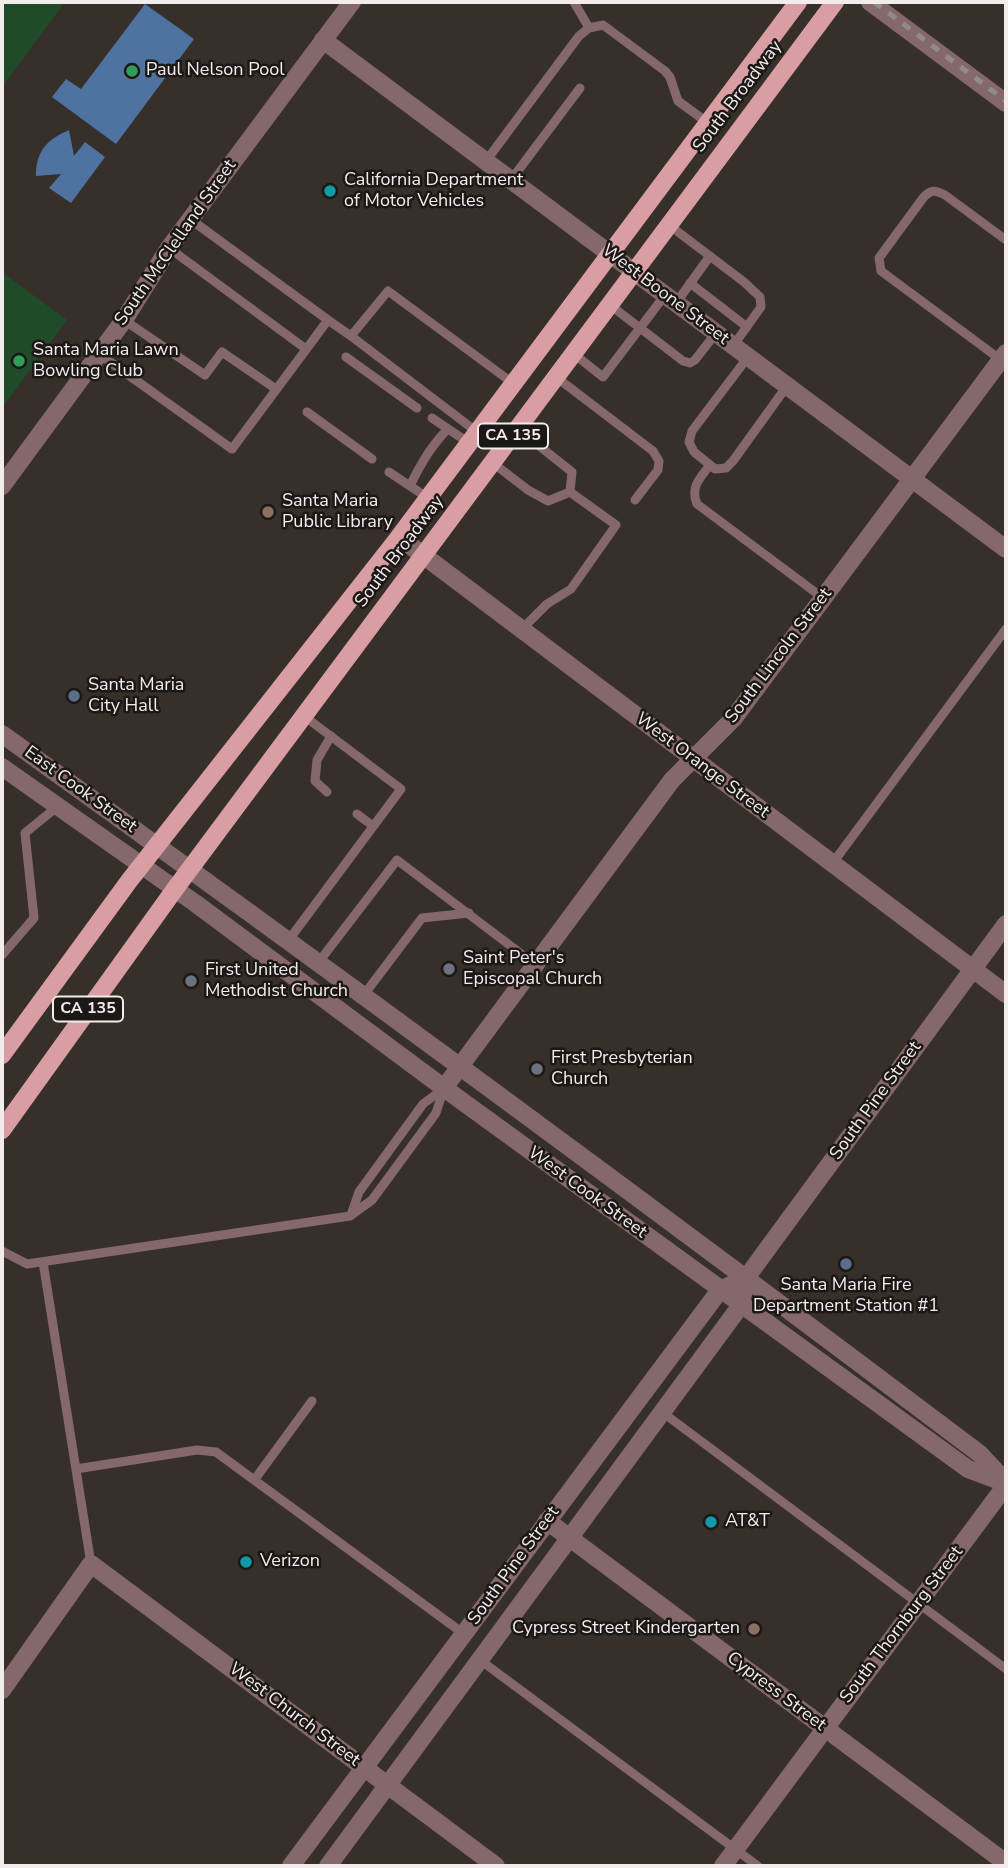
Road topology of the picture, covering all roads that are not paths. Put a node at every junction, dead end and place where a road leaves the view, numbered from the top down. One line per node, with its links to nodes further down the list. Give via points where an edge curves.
1 (352, 2): 7 (street, South McClelland Street)
2 (573, 2): 6 (lane)
3 (798, 2): 10 (main road, South Broadway / CA 135)
4 (835, 2): 14 (main road, South Broadway / CA 135)
5 (870, 2): 9 (street)
6 (589, 28): 10 (lane, via 603,25 665,71 678,101); 11 (lane)
7 (323, 40): 11 (street, West Boone Street); 13 (street, South McClelland Street)
8 (580, 88): 12 (lane)
9 (1006, 103)
10 (708, 123): 17 (main road, South Broadway / CA 135)
11 (486, 162): 12 (street, West Boone Street)
12 (511, 180): 17 (street, West Boone Street)
13 (190, 219): 16 (street, South McClelland Street); 24 (lane)
14 (670, 225): 18 (lane); 19 (main road, South Broadway / CA 135)
15 (1006, 240): 33 (lane, via 935,190 923,198 879,258 881,271)
16 (169, 248): 23 (street, South McClelland Street); 29 (lane)
17 (611, 254): 19 (street, West Boone Street); 36 (main road, South Broadway / CA 135)
18 (710, 256): 20 (lane); 25 (lane, via 760,298 761,307)
19 (635, 272): 21 (street, West Boone Street); 22 (main road, South Broadway / CA 135)
20 (690, 283): 21 (lane); 25 (lane)
21 (670, 299): 26 (lane); 27 (street, West Boone Street)
22 (610, 306): 26 (lane); 32 (main road, South Broadway / CA 135)
23 (124, 320): 31 (street, South McClelland Street); 38 (lane, via 205,375 222,352)
24 (328, 320): 28 (lane); 29 (lane)
25 (747, 327): 30 (lane)
26 (640, 328): 27 (lane, via 690,363); 32 (lane, via 603,376)
27 (716, 333): 30 (street, West Boone Street)
28 (351, 336): 36 (lane, via 388,291); 44 (lane)
29 (306, 349): 38 (lane)
30 (740, 351): 37 (street, West Boone Street); 47 (lane, via 689,442)
31 (99, 354): 38 (lane, via 232,449); 50 (street, South McClelland Street)
32 (574, 354): 35 (main road, South Broadway / CA 135)
33 (1004, 356): 49 (street, South Lincoln Street)
34 (346, 357): 39 (lane)
35 (556, 377): 43 (main road, South Broadway / CA 135); 54 (lane, via 653,451 658,470)
36 (513, 384): 44 (main road, South Broadway / CA 135)
37 (787, 386): 47 (lane, via 726,468); 49 (street, West Boone Street)
38 (276, 389)
39 (417, 408)
40 (307, 412): 45 (lane)
41 (432, 418): 42 (lane)
42 (448, 429): 44 (lane); 51 (lane, via 421,463)
43 (518, 429): 46 (main road, South Broadway / CA 135); 52 (lane, via 572,472)
44 (473, 438): 53 (main road, South Broadway / CA 135)
45 (372, 459)
46 (493, 463): 52 (lane, via 548,501); 57 (main road, South Broadway / CA 135)
47 (710, 465): 58 (lane, via 695,484 697,504)
48 (389, 472): 51 (lane)
49 (911, 478): 56 (street, West Boone Street); 58 (street, South Lincoln Street)
50 (2, 486)
51 (410, 486): 53 (lane)
52 (570, 492): 60 (lane, via 616,525 571,589 547,604)
53 (428, 498): 55 (main road, South Broadway / CA 135)
54 (635, 500)
55 (399, 537): 57 (street, West Orange Street); 70 (main road, South Broadway / CA 135)
56 (1006, 549)
57 (424, 556): 60 (street, West Orange Street); 61 (main road, South Broadway / CA 135)
58 (823, 598): 64 (street, South Lincoln Street, via 733,719)
59 (1006, 629): 71 (lane)
60 (521, 630): 64 (street, West Orange Street)
61 (304, 716): 63 (lane); 73 (main road, South Broadway / CA 135)
62 (2, 734): 70 (street, East Cook Street)
63 (331, 736): 66 (lane, via 317,760 315,781); 69 (lane, via 401,789)
64 (691, 759): 71 (street, West Orange Street); 80 (street, South Lincoln Street)
65 (2, 767): 67 (street, East Cook Street)
66 (327, 792)
67 (58, 806): 72 (street, East Cook Street); 78 (lane, via 25,833 34,918)
68 (357, 814): 69 (lane)
69 (373, 826): 77 (lane)
70 (158, 846): 72 (main road, South Broadway / CA 135); 73 (street, East Cook Street)
71 (832, 864): 81 (street, West Orange Street)
72 (142, 865): 74 (street, East Cook Street); 84 (main road, South Broadway / CA 135)
73 (190, 870): 74 (main road, South Broadway / CA 135); 77 (street, West Cook Street)
74 (175, 889): 86 (street, West Cook Street); 87 (main road, South Broadway / CA 135)
75 (469, 913): 79 (lane, via 397,860); 80 (lane); 83 (lane, via 422,918)
76 (1006, 924): 81 (street, South Pine Street)
77 (288, 941): 79 (street, West Cook Street)
78 (2, 955)
79 (318, 963): 83 (street, West Cook Street)
80 (536, 965): 85 (street, South Lincoln Street)
81 (973, 969): 82 (street, West Orange Street); 91 (street, South Pine Street)
82 (1006, 994)
83 (363, 996): 85 (street, West Cook Street)
84 (2, 1055)
85 (461, 1067): 86 (street, South Lincoln Street); 91 (street, West Cook Street)
86 (444, 1088): 88 (lane, via 423,1104 359,1192); 88 (lane, via 436,1113 384,1184); 92 (street, West Cook Street)
87 (2, 1130)
88 (350, 1216): 90 (lane)
89 (2, 1251): 90 (lane, via 27,1264)
90 (43, 1262): 96 (lane)
91 (747, 1278): 92 (street, South Pine Street); 93 (street, South Pine Street); 98 (street, West Cook Street, via 981,1454)
92 (720, 1290): 93 (street, West Cook Street); 99 (street, South Pine Street)
93 (741, 1305): 95 (street, South Pine Street); 98 (street, West Cook Street, via 968,1469)
94 (312, 1401): 97 (lane)
95 (662, 1412): 100 (street, South Pine Street); 102 (lane)
96 (76, 1469): 97 (lane, via 197,1450 216,1452); 101 (lane)
97 (255, 1479): 103 (lane)
98 (1006, 1483): 102 (street, South Thornburg Street)
99 (547, 1521): 100 (street, Cypress Street); 103 (street, South Pine Street)
100 (569, 1538): 104 (street, South Pine Street); 107 (street, Cypress Street)
101 (91, 1564): 106 (street); 108 (street, West Church Street)
102 (918, 1604): 105 (lane); 107 (street, South Thornburg Street)
103 (464, 1634): 108 (street, South Pine Street)
104 (480, 1660): 109 (street, South Pine Street); 110 (lane)
105 (1006, 1669)
106 (2, 1690)
107 (825, 1728): 110 (street, South Thornburg Street); 111 (street, Cypress Street)
108 (365, 1769): 109 (street, West Church Street); 112 (street, South Pine Street)
109 (388, 1786): 113 (street, South Pine Street); 114 (street, West Church Street)
110 (736, 1849): 115 (street, South Thornburg Street); 116 (lane)
111 (1006, 1863)
112 (291, 1866)
113 (327, 1866)
114 (496, 1866)
115 (723, 1866)
116 (758, 1866)

